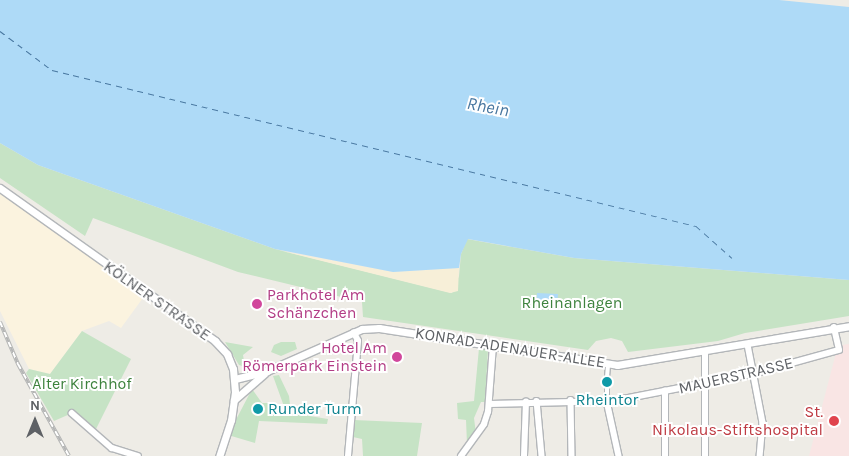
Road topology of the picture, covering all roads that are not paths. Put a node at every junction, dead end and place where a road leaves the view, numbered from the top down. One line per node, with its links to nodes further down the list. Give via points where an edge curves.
1 (0, 188): 12 (street, KÖLNER STRASSE, via 215,341 227,354)
2 (849, 326): 3 (street, KONRAD-ADENAUER-ALLEE)
3 (834, 328): 5 (street, KONRAD-ADENAUER-ALLEE); 10 (street, MAUERSTRASSE, via 839,350)
4 (354, 333): 6 (street, KONRAD-ADENAUER-ALLEE, via 379,328); 9 (street, KONRAD-ADENAUER-ALLEE); 28 (street, via 358,341)
5 (748, 344): 7 (street, KONRAD-ADENAUER-ALLEE); 10 (street)
6 (493, 346): 8 (street, KONRAD-ADENAUER-ALLEE); 22 (street)
7 (705, 352): 8 (street, KONRAD-ADENAUER-ALLEE); 14 (street)
8 (608, 365): 11 (street)
9 (267, 371): 12 (street); 13 (street)
10 (752, 374): 14 (street, MAUERSTRASSE); 36 (street, via 763,423)
11 (607, 377)
12 (235, 379): 13 (street); 20 (street, KÖLNER STRASSE)
13 (255, 382): 20 (street)
14 (705, 384): 16 (street, MAUERSTRASSE); 35 (street)
15 (607, 388): 17 (street)
16 (665, 392): 17 (street, MAUERSTRASSE); 34 (street)
17 (607, 398): 18 (street, MAUERSTRASSE); 33 (street)
18 (572, 400): 19 (street, MAUERSTRASSE); 32 (street)
19 (537, 401): 21 (street, MAUERSTRASSE); 31 (street)
20 (232, 402): 27 (street, KÖLNER STRASSE, via 231,420)
21 (526, 402): 22 (street, MAUERSTRASSE); 30 (street)
22 (490, 404): 29 (street, via 484,424)
23 (72, 413): 24 (street)
24 (112, 448): 25 (street); 26 (street)
25 (109, 456)
26 (138, 456)
27 (219, 456)
28 (348, 456)
29 (461, 456)
30 (524, 456)
31 (542, 456)
32 (572, 456)
33 (619, 456)
34 (665, 456)
35 (705, 456)
36 (760, 456)

